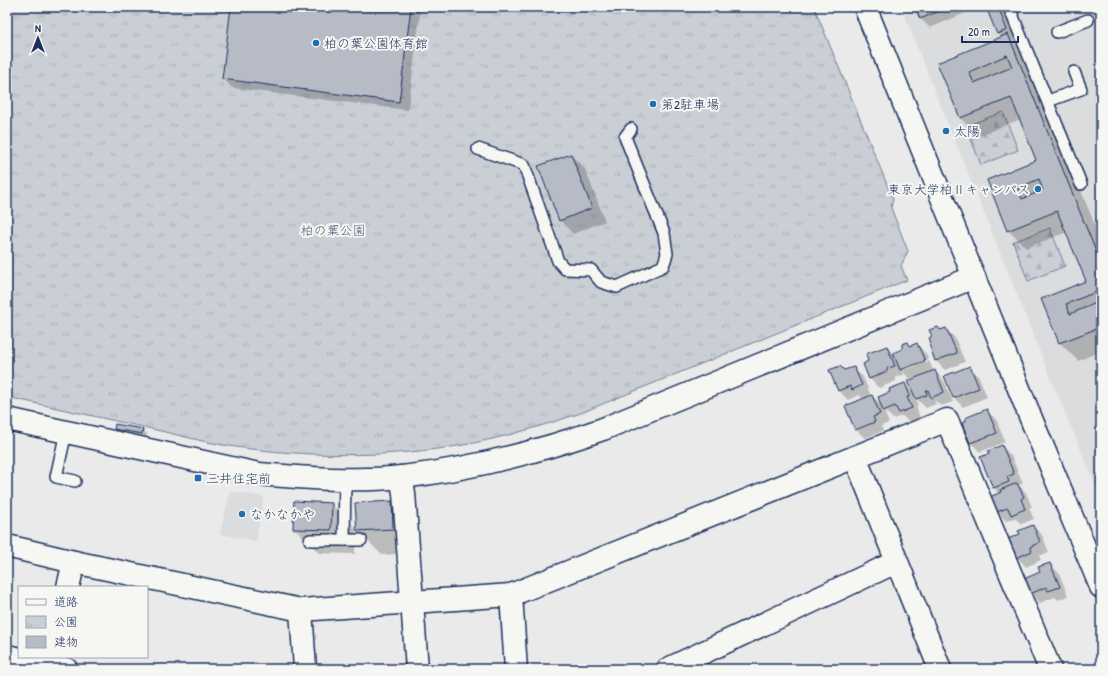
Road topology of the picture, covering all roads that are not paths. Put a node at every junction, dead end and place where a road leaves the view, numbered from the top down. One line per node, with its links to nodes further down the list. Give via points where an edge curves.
1 (865, 7): 10 (street)
2 (1009, 7): 6 (lane)
3 (1088, 20): 4 (lane)
4 (1057, 32)
5 (1074, 72): 6 (lane, via 1081,89)
6 (1048, 101): 9 (lane)
7 (631, 129): 8 (lane, via 625,137 664,233 667,254 663,266 617,287 601,282 591,270 565,269 558,261 524,165)
8 (478, 148)
9 (1081, 184)
10 (974, 277): 14 (street, via 571,441 488,463); 24 (street)
11 (7, 419): 12 (street)
12 (66, 432): 15 (street, via 259,474); 16 (lane, via 56,477)
13 (855, 457): 22 (street); 25 (street); 35 (street, via 947,420)
14 (401, 477): 15 (street); 26 (street, via 404,493 405,568)
15 (345, 479): 18 (lane)
16 (75, 481)
17 (310, 540): 18 (lane)
18 (344, 540): 19 (lane)
19 (361, 540)
20 (7, 546): 21 (street)
21 (74, 562): 23 (street); 27 (street)
22 (896, 562): 30 (street); 34 (street)
23 (68, 586)
24 (1101, 587)
25 (510, 595): 26 (street); 33 (street)
26 (412, 602): 27 (street); 32 (street)
27 (301, 610): 31 (street)
28 (7, 656): 29 (street)
29 (55, 665)
30 (932, 666)
31 (304, 669)
32 (417, 669)
33 (516, 669)
34 (668, 669)
35 (1050, 669)

